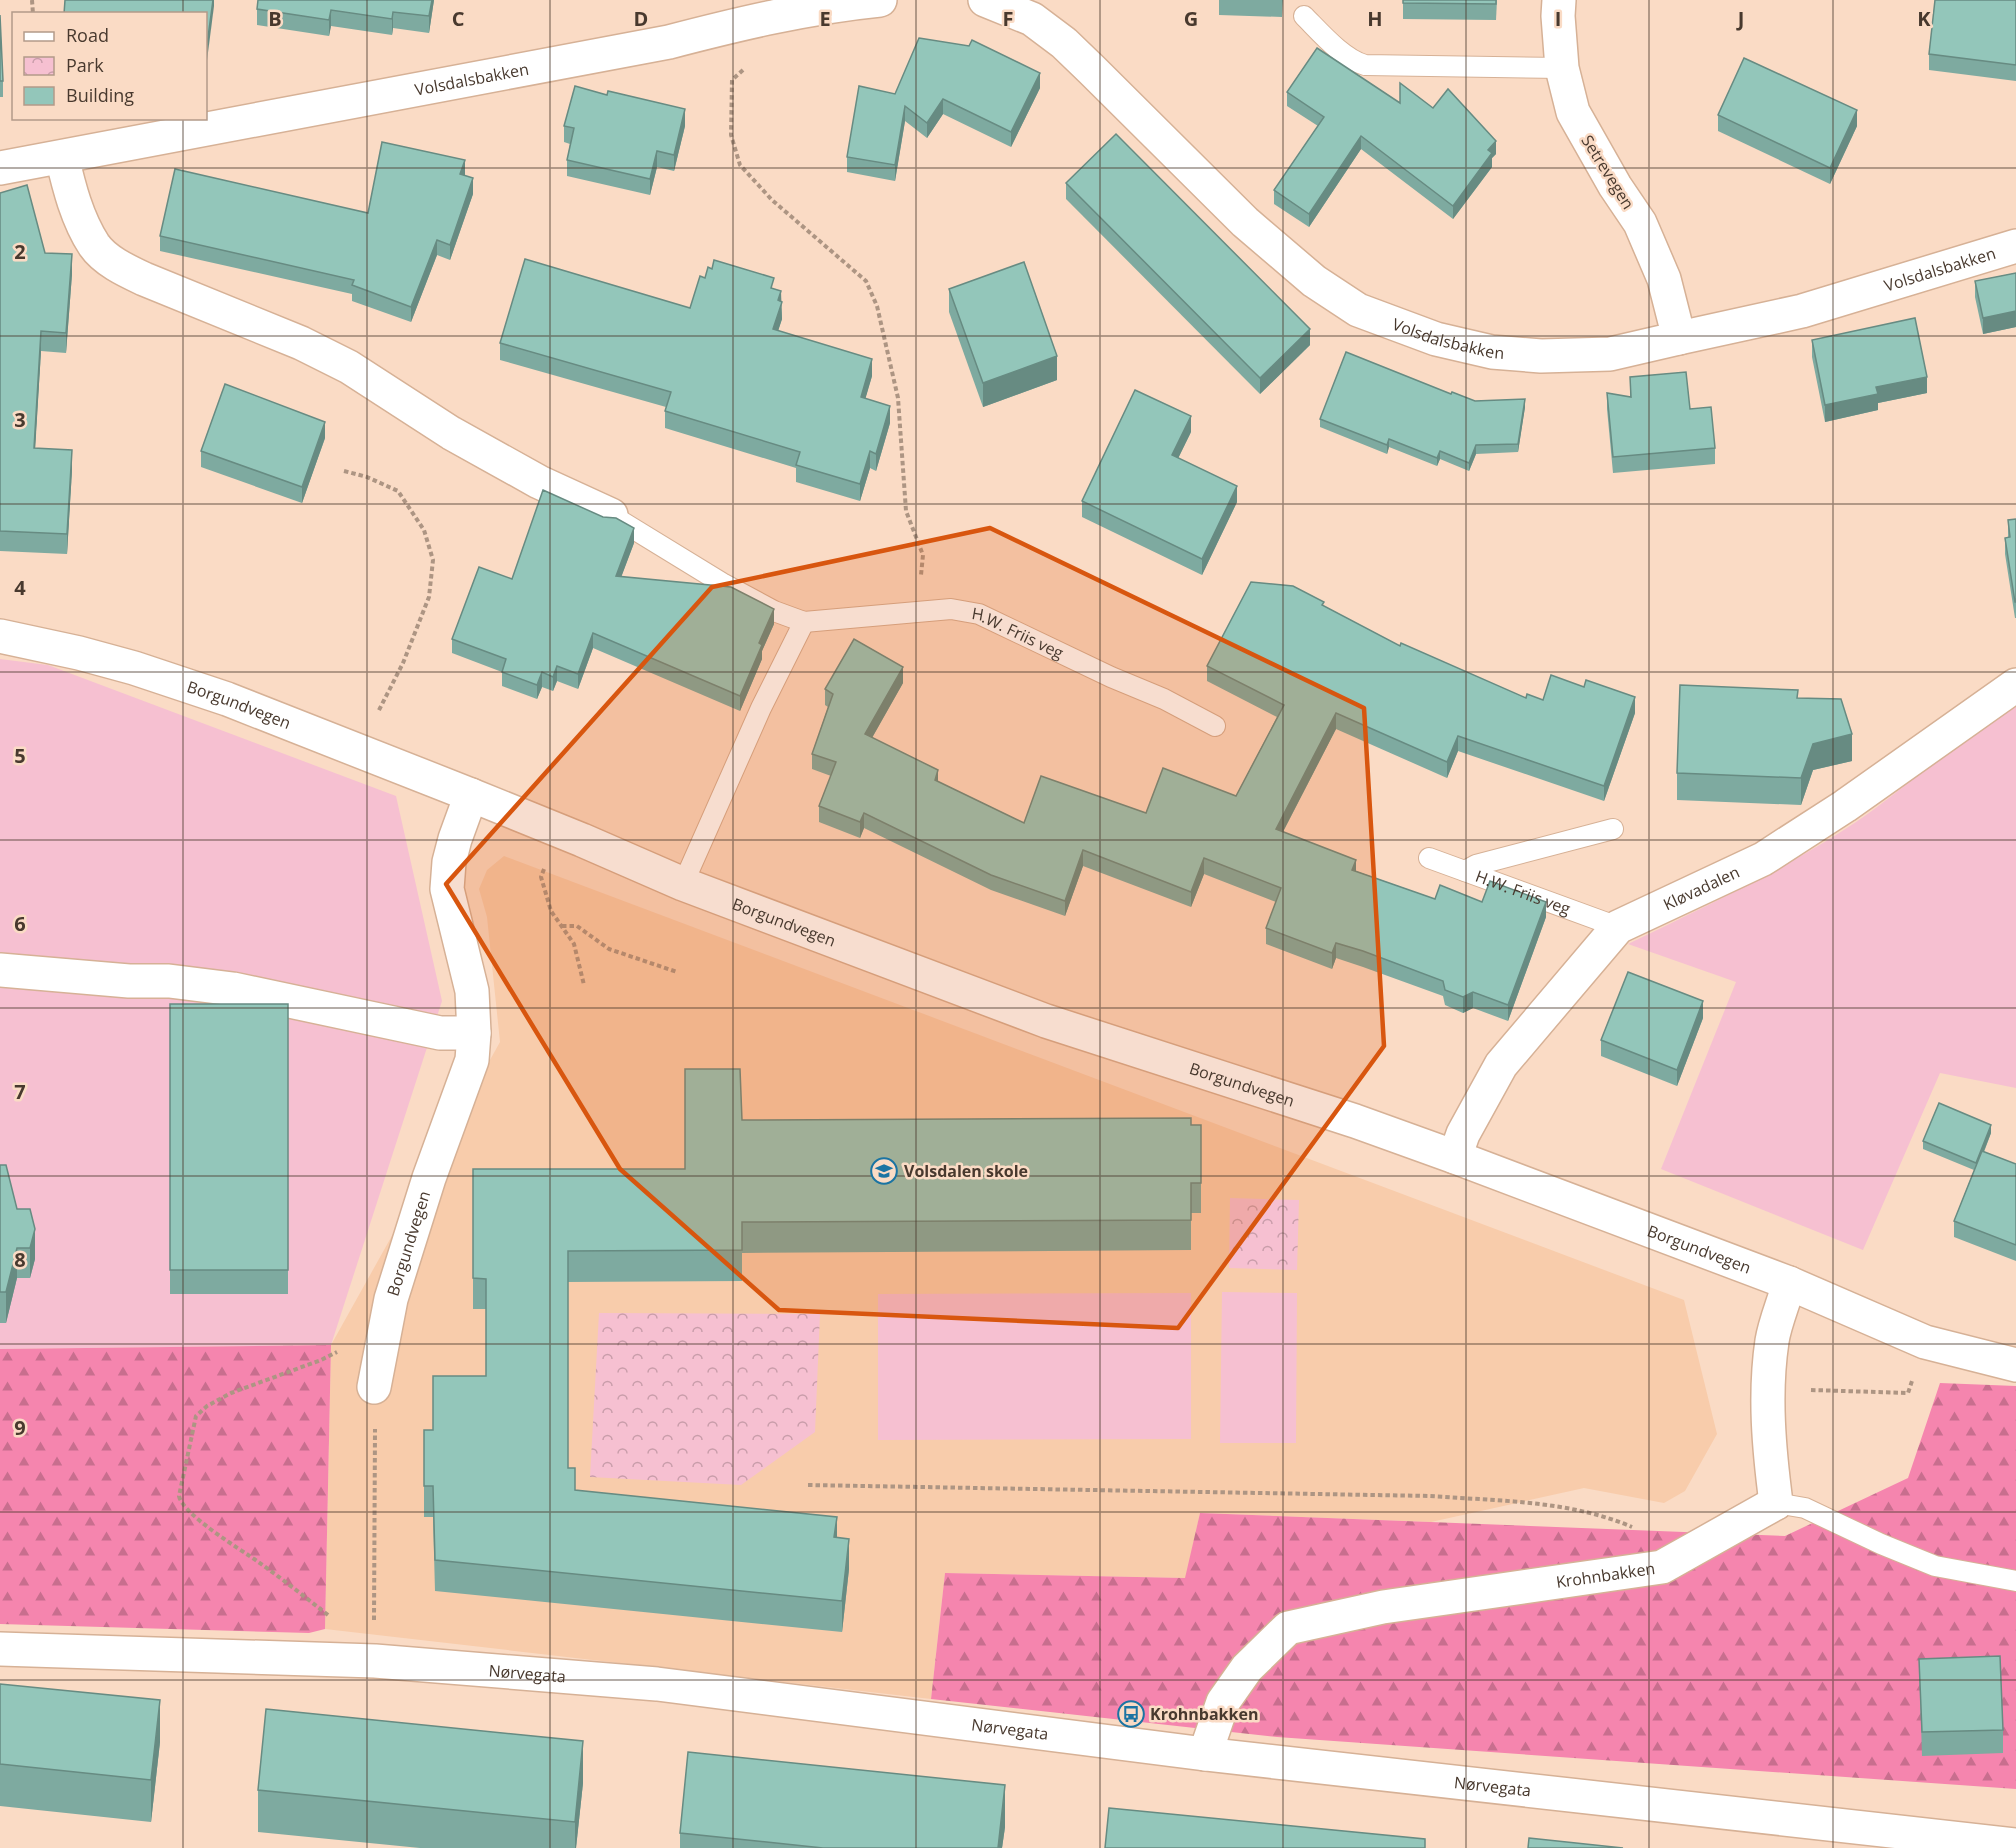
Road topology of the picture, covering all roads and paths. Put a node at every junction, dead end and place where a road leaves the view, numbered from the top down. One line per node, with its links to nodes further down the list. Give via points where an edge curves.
1 (880, 0): 7 (street, Volsdalsbakken, via 843,4 669,42)
2 (985, 0): 10 (street, Volsdalsbakken, via 1032,20 1064,43 1245,222 1314,281 1358,310 1436,339 1541,356 1610,354)
3 (1558, 0): 5 (street, Setrevegen)
4 (1304, 16): 5 (lane, via 1332,43 1365,65)
5 (1562, 68): 10 (street, Setrevegen, via 1573,112 1640,223 1664,279)
6 (743, 70): 13 (path, via 732,80 730,135 740,165 772,200 866,281 878,306 898,398 906,511 923,555 923,574)
7 (62, 157): 8 (street, Volsdalsbakken); 12 (street, via 74,204 94,245 124,269 301,343 539,482)
8 (0, 168)
9 (2016, 246): 10 (street, Volsdalsbakken, via 1802,311)
10 (1679, 339)
11 (344, 471): 17 (path, via 398,491 424,530 433,560 429,597)
12 (611, 515): 14 (lane, H.W. Friis veg, via 722,583)
13 (914, 581)
14 (804, 622): 18 (lane, H.W. Friis veg, via 951,609 980,614); 24 (lane)
15 (0, 636): 19 (street, Borgundvegen, via 80,652 228,699)
16 (2016, 685): 26 (street, Kløvadalen, via 1763,859)
17 (377, 715)
18 (1215, 726)
19 (471, 795): 24 (street, Borgundvegen); 30 (street, Borgundvegen, via 449,862 447,888 472,991)
20 (1613, 828): 23 (lane)
21 (1429, 858): 23 (lane, H.W. Friis veg)
22 (544, 866): 25 (path, via 542,877 551,911)
23 (1465, 871): 26 (lane, H.W. Friis veg)
24 (683, 884): 31 (street, Borgundvegen, via 1046,1021)
25 (561, 926): 28 (path, via 577,926 609,949); 29 (path, via 574,944)
26 (1618, 927): 31 (street, Kløvadalen, via 1501,1065)
27 (0, 970): 30 (street, via 233,989 440,1033)
28 (677, 972)
29 (584, 985)
30 (474, 1033): 33 (street, Borgundvegen, via 472,1060 394,1288)
31 (1455, 1156): 32 (street, Borgundvegen)
32 (1789, 1283): 34 (street, Borgundvegen, via 1925,1342); 37 (street, via 1772,1339)
33 (383, 1341): 36 (street, Borgundvegen); 44 (path, via 340,1351 231,1392 207,1406 196,1416 179,1496 189,1511 216,1533)
34 (2016, 1365)
35 (1914, 1375): 37 (path, via 1908,1392)
36 (374, 1387)
37 (1768, 1388): 40 (street, via 1768,1435)
38 (375, 1431): 43 (path)
39 (808, 1485): 41 (path, via 1430,1496 1507,1502 1607,1517 1665,1541)
40 (1776, 1503): 41 (street, Krohnbakken); 42 (lane, via 1805,1508 1935,1566)
41 (1680, 1557): 46 (street, Krohnbakken, via 1662,1567 1383,1607 1288,1628 1247,1668 1223,1702)
42 (2016, 1581)
43 (374, 1607)
44 (337, 1622)
45 (0, 1649): 46 (street, Nørvegata, via 375,1661 657,1684)
46 (1205, 1754): 47 (street, Nørvegata)
47 (2016, 1845)

